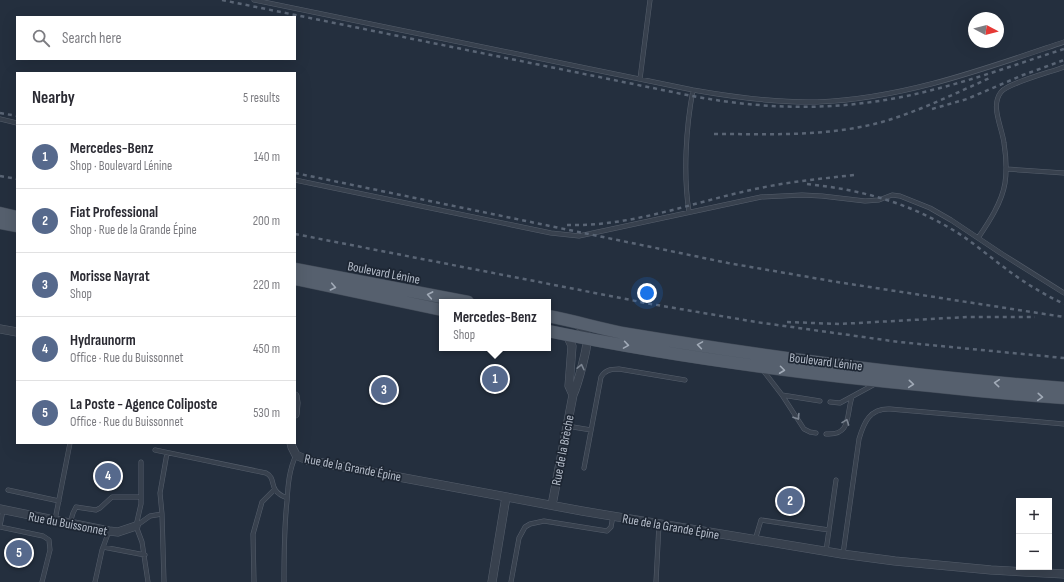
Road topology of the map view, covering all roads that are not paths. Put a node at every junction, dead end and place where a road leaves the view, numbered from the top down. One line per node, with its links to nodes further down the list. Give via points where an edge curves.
1 (254, 0): 5 (lane)
2 (650, 0): 5 (lane)
3 (1064, 42): 6 (lane, via 916,88 849,99 816,102 773,101)
4 (1064, 67): 9 (lane, via 1005,88 1001,92 997,110 1004,142)
5 (640, 79): 6 (lane)
6 (693, 90): 12 (lane, via 686,160)
7 (0, 119): 8 (lane)
8 (16, 123)
9 (1006, 169): 10 (lane); 17 (lane, via 1000,200)
10 (1064, 173)
11 (296, 180): 12 (lane, via 551,233 579,236)
12 (689, 212): 17 (lane, via 761,197 802,195 865,201 892,195 930,208)
13 (0, 213): 14 (main road)
14 (16, 217)
15 (0, 223): 16 (main road)
16 (16, 226)
17 (978, 238): 20 (lane)
18 (296, 269): 21 (main road, Boulevard Lénine, one-way to 18)
19 (296, 279): 22 (main road, Boulevard Lénine, one-way to 22)
20 (1064, 292)
21 (452, 299)
22 (439, 309)
23 (551, 317): 24 (main road, Boulevard Lénine)
24 (575, 322): 25 (main road, Boulevard Lénine); 29 (street, via 582,328)
25 (597, 328): 29 (street, Boulevard Lénine); 33 (main road, Boulevard Lénine, one-way to 25, via 883,371 739,352)
26 (0, 329): 27 (street)
27 (16, 332)
28 (551, 332): 29 (main road, Boulevard Lénine)
29 (578, 338): 30 (main road, Boulevard Lénine, one-way to 30); 35 (street, Rue de la Brèche, one-way to 29, via 577,387); 35 (street, Rue de la Brèche, via 569,386)
30 (761, 368): 32 (main road, Boulevard Lénine, one-way to 32); 34 (lane)
31 (685, 380): 42 (lane, via 619,369 606,371 601,377)
32 (879, 381): 36 (lane); 37 (main road, Boulevard Lénine, one-way to 37)
33 (1064, 388)
34 (782, 394): 38 (lane); 43 (lane, one-way to 43, via 804,429)
35 (573, 395): 41 (street, Rue de la Brèche)
36 (852, 397): 39 (lane, via 840,403); 44 (lane, one-way to 36, via 844,430)
37 (1064, 398)
38 (820, 401)
39 (830, 402)
40 (1064, 424): 73 (lane, via 890,409 878,410 871,414 859,439)
41 (567, 426): 42 (lane); 59 (street, Rue de la Brèche)
42 (591, 430): 51 (lane)
43 (816, 432)
44 (826, 434)
45 (70, 444): 58 (lane)
46 (291, 444): 49 (street, Rue de la Grande Épine)
47 (155, 450): 48 (lane)
48 (167, 452): 54 (lane, via 266,473); 61 (lane, via 160,493)
49 (296, 455): 55 (street, Rue de la Grande Épine, via 307,460); 57 (lane, via 291,467)
50 (141, 462): 56 (lane)
51 (584, 468)
52 (836, 480): 68 (lane)
53 (8, 490): 58 (lane)
54 (274, 490): 57 (lane); 80 (lane, via 262,502 254,534)
55 (506, 497): 59 (street, Rue de la Grande Épine); 82 (street)
56 (141, 498): 64 (lane, via 112,497 96,510 76,507); 67 (lane)
57 (287, 498): 81 (lane)
58 (59, 501): 63 (lane)
59 (552, 505): 62 (street, Rue de la Grande Épine)
60 (1, 509): 63 (street, Rue du Buissonnet); 66 (lane)
61 (162, 514): 67 (lane, via 150,516); 79 (lane)
62 (613, 516): 65 (street, Rue de la Grande Épine); 83 (lane, via 611,527 607,531 544,521 525,527 516,546)
63 (55, 520): 64 (street, Rue du Buissonnet)
64 (70, 523): 69 (street, Rue du Buissonnet)
65 (659, 524): 70 (street, Rue de la Grande Épine); 84 (lane)
66 (0, 526): 76 (lane, via 43,536 49,540 50,550)
67 (136, 526): 69 (street, Rue du Buissonnet, via 118,532); 74 (lane)
68 (829, 530): 70 (lane, via 761,520); 72 (lane)
69 (109, 531): 71 (lane)
70 (755, 540): 72 (street, Rue de la Grande Épine)
71 (103, 547): 74 (lane); 77 (lane)
72 (826, 552): 73 (street, Rue de la Grande Épine)
73 (842, 554): 75 (street, Rue de la Grande Épine, via 895,561)
74 (144, 555): 78 (lane)
75 (1064, 574)
76 (42, 582)
77 (95, 582)
78 (148, 582)
79 (164, 582)
80 (254, 582)
81 (284, 582)
82 (492, 582)
83 (511, 582)
84 (656, 582)

